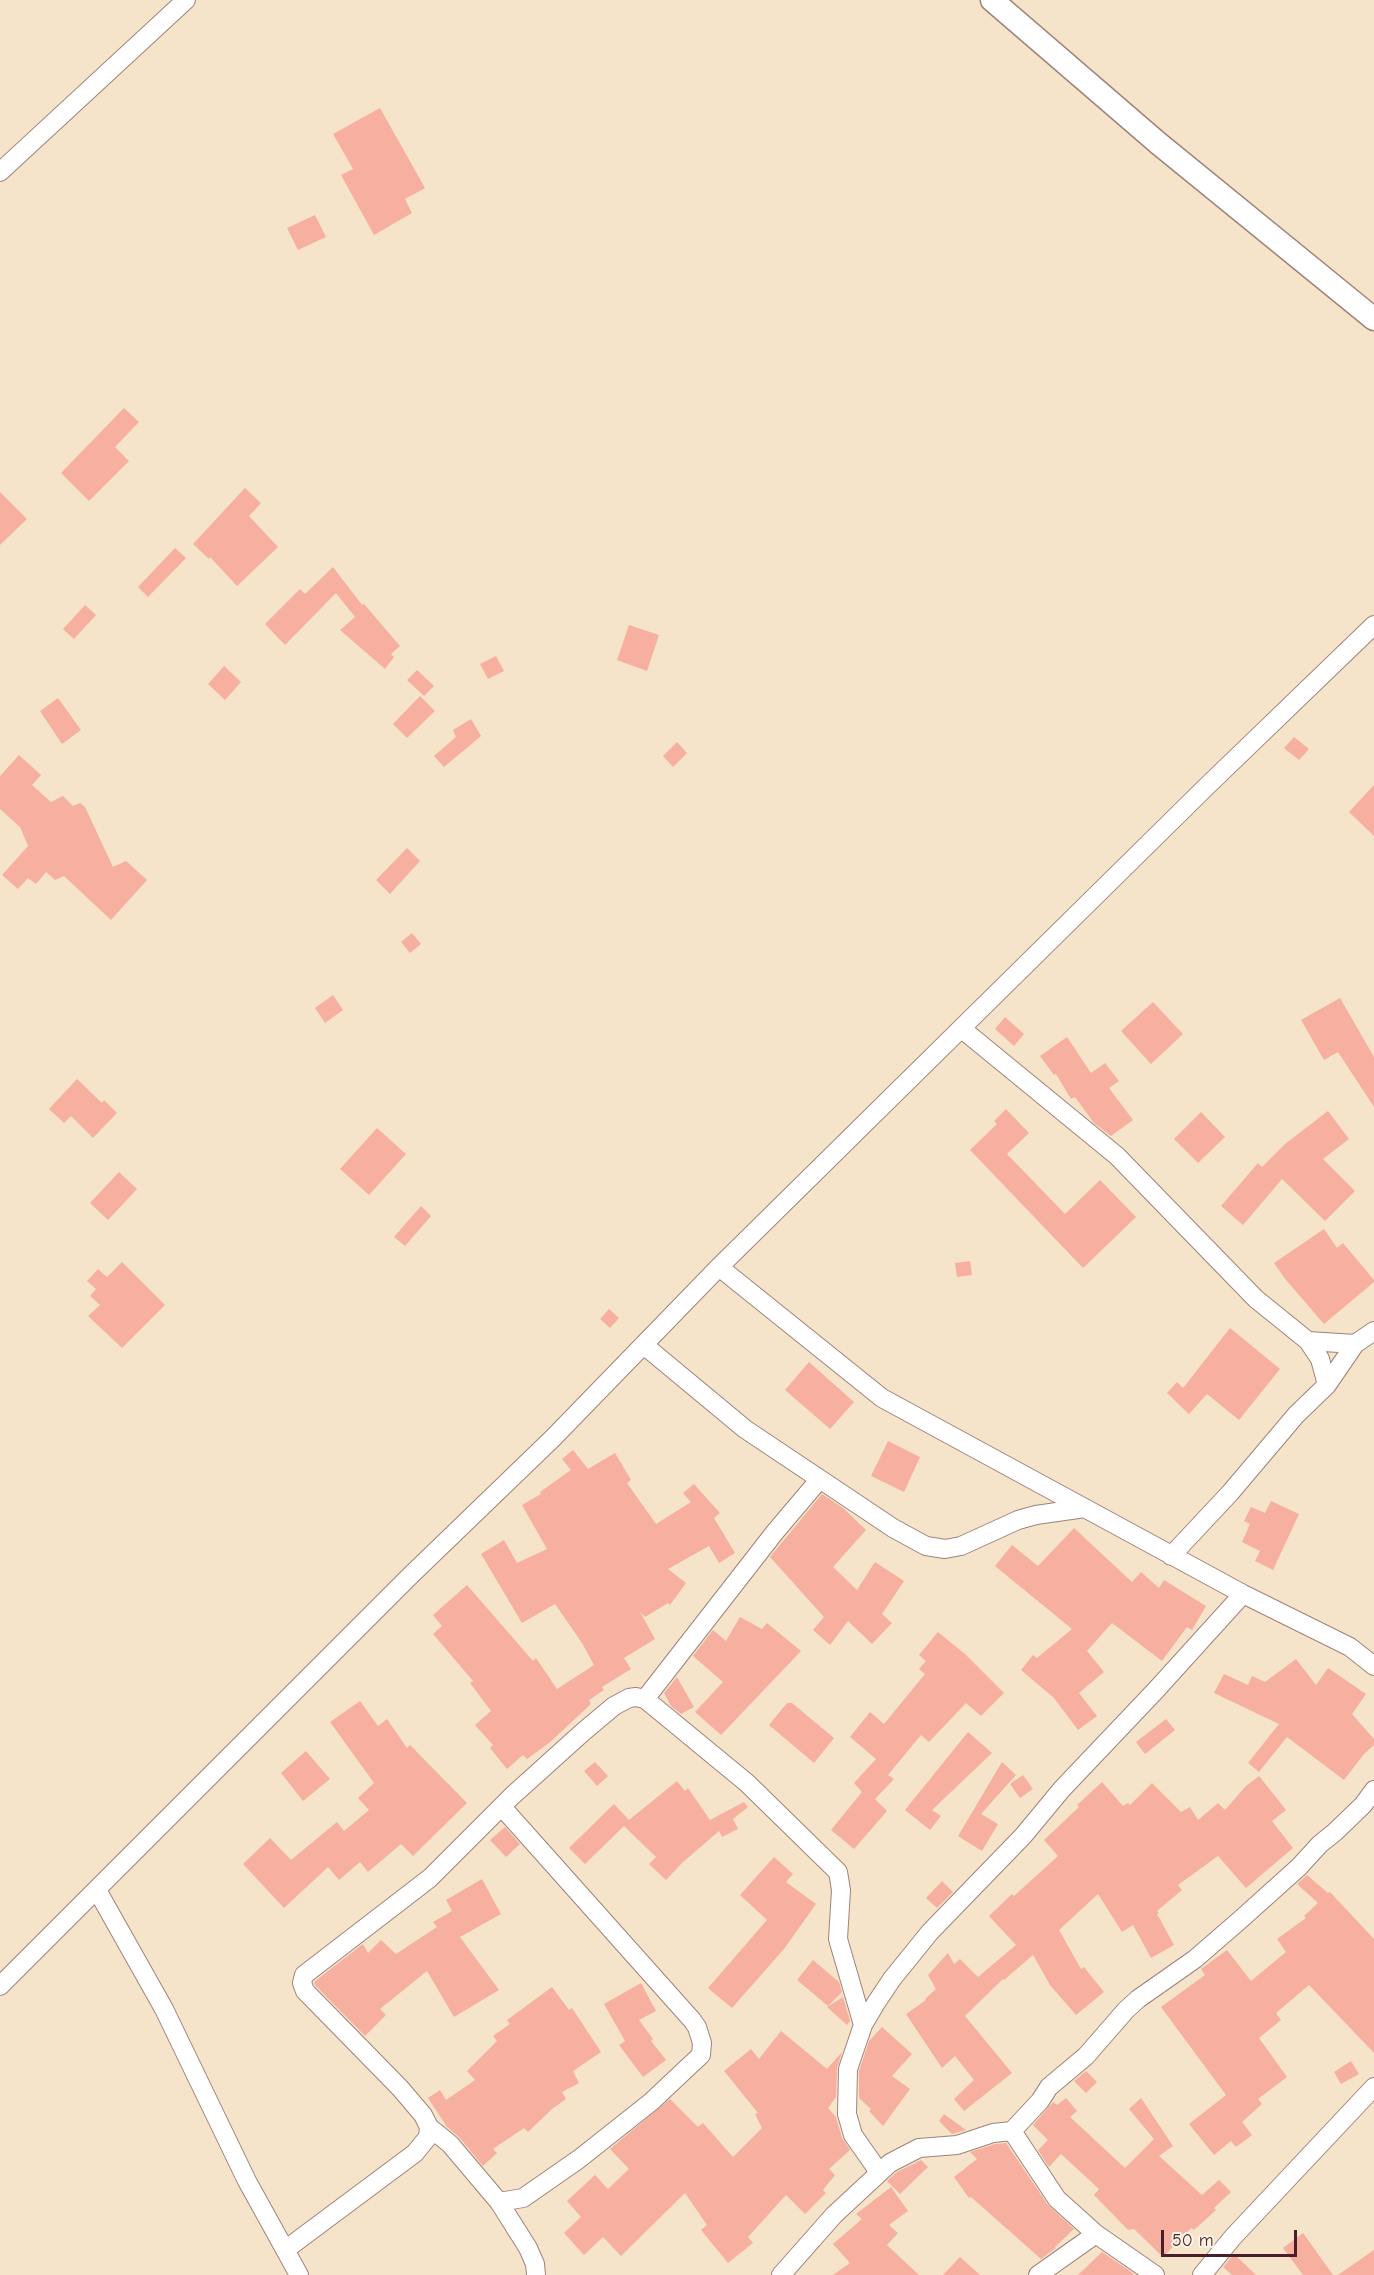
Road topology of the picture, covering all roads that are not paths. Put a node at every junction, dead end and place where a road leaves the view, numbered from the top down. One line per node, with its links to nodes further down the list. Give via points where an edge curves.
1 (186, 0): 3 (street)
2 (992, 0): 4 (street, via 1158,143)
3 (0, 172)
4 (1374, 319)
5 (1374, 625): 6 (street)
6 (962, 1029): 7 (street); 9 (street, via 1117,1156 1256,1299)
7 (719, 1267): 11 (street); 14 (street, via 882,1398)
8 (1374, 1331): 10 (street)
9 (1308, 1341): 10 (street); 12 (street, via 1320,1359)
10 (1355, 1344): 12 (street)
11 (645, 1346): 13 (street, via 746,1429); 21 (street)
12 (1328, 1385): 15 (street, via 1296,1415)
13 (819, 1480): 14 (street, via 909,1537 926,1546 945,1549 976,1541 1027,1517); 18 (street)
14 (1084, 1508): 15 (street)
15 (1171, 1556): 16 (street)
16 (1243, 1594): 17 (street, via 1350,1647); 23 (street, via 1023,1836 930,1932)
17 (1374, 1666)
18 (645, 1699): 20 (street, via 636,1697 614,1706); 24 (street, via 747,1783 838,1872 838,1939)
19 (1374, 1790): 28 (street, via 1363,1805 1240,1920 1126,2010 1086,2056 1049,2087)
20 (502, 1807): 27 (street, via 430,1878 302,1979 306,1991 400,2088); 30 (street, via 692,2020 702,2043 700,2055 651,2102)
21 (97, 1890): 22 (street); 34 (street, via 164,2009)
22 (0, 1986)
23 (884, 1992): 24 (street); 25 (street)
24 (854, 1994): 25 (street)
25 (862, 2025): 29 (street, via 848,2069 847,2114 853,2135)
26 (1374, 2087): 40 (street)
27 (429, 2127): 31 (street, via 450,2144); 34 (street, via 428,2137 415,2153)
28 (1012, 2131): 29 (street, via 957,2145 919,2148); 33 (street, via 1057,2199)
29 (879, 2172): 37 (street)
30 (523, 2198): 31 (street); 32 (street)
31 (499, 2202): 32 (street)
32 (514, 2223): 36 (street, via 531,2254)
33 (1096, 2234): 38 (street); 39 (street)
34 (285, 2250): 35 (street)
35 (299, 2275)
36 (536, 2275)
37 (781, 2275)
38 (1038, 2275)
39 (1155, 2275)
40 (1202, 2275)

